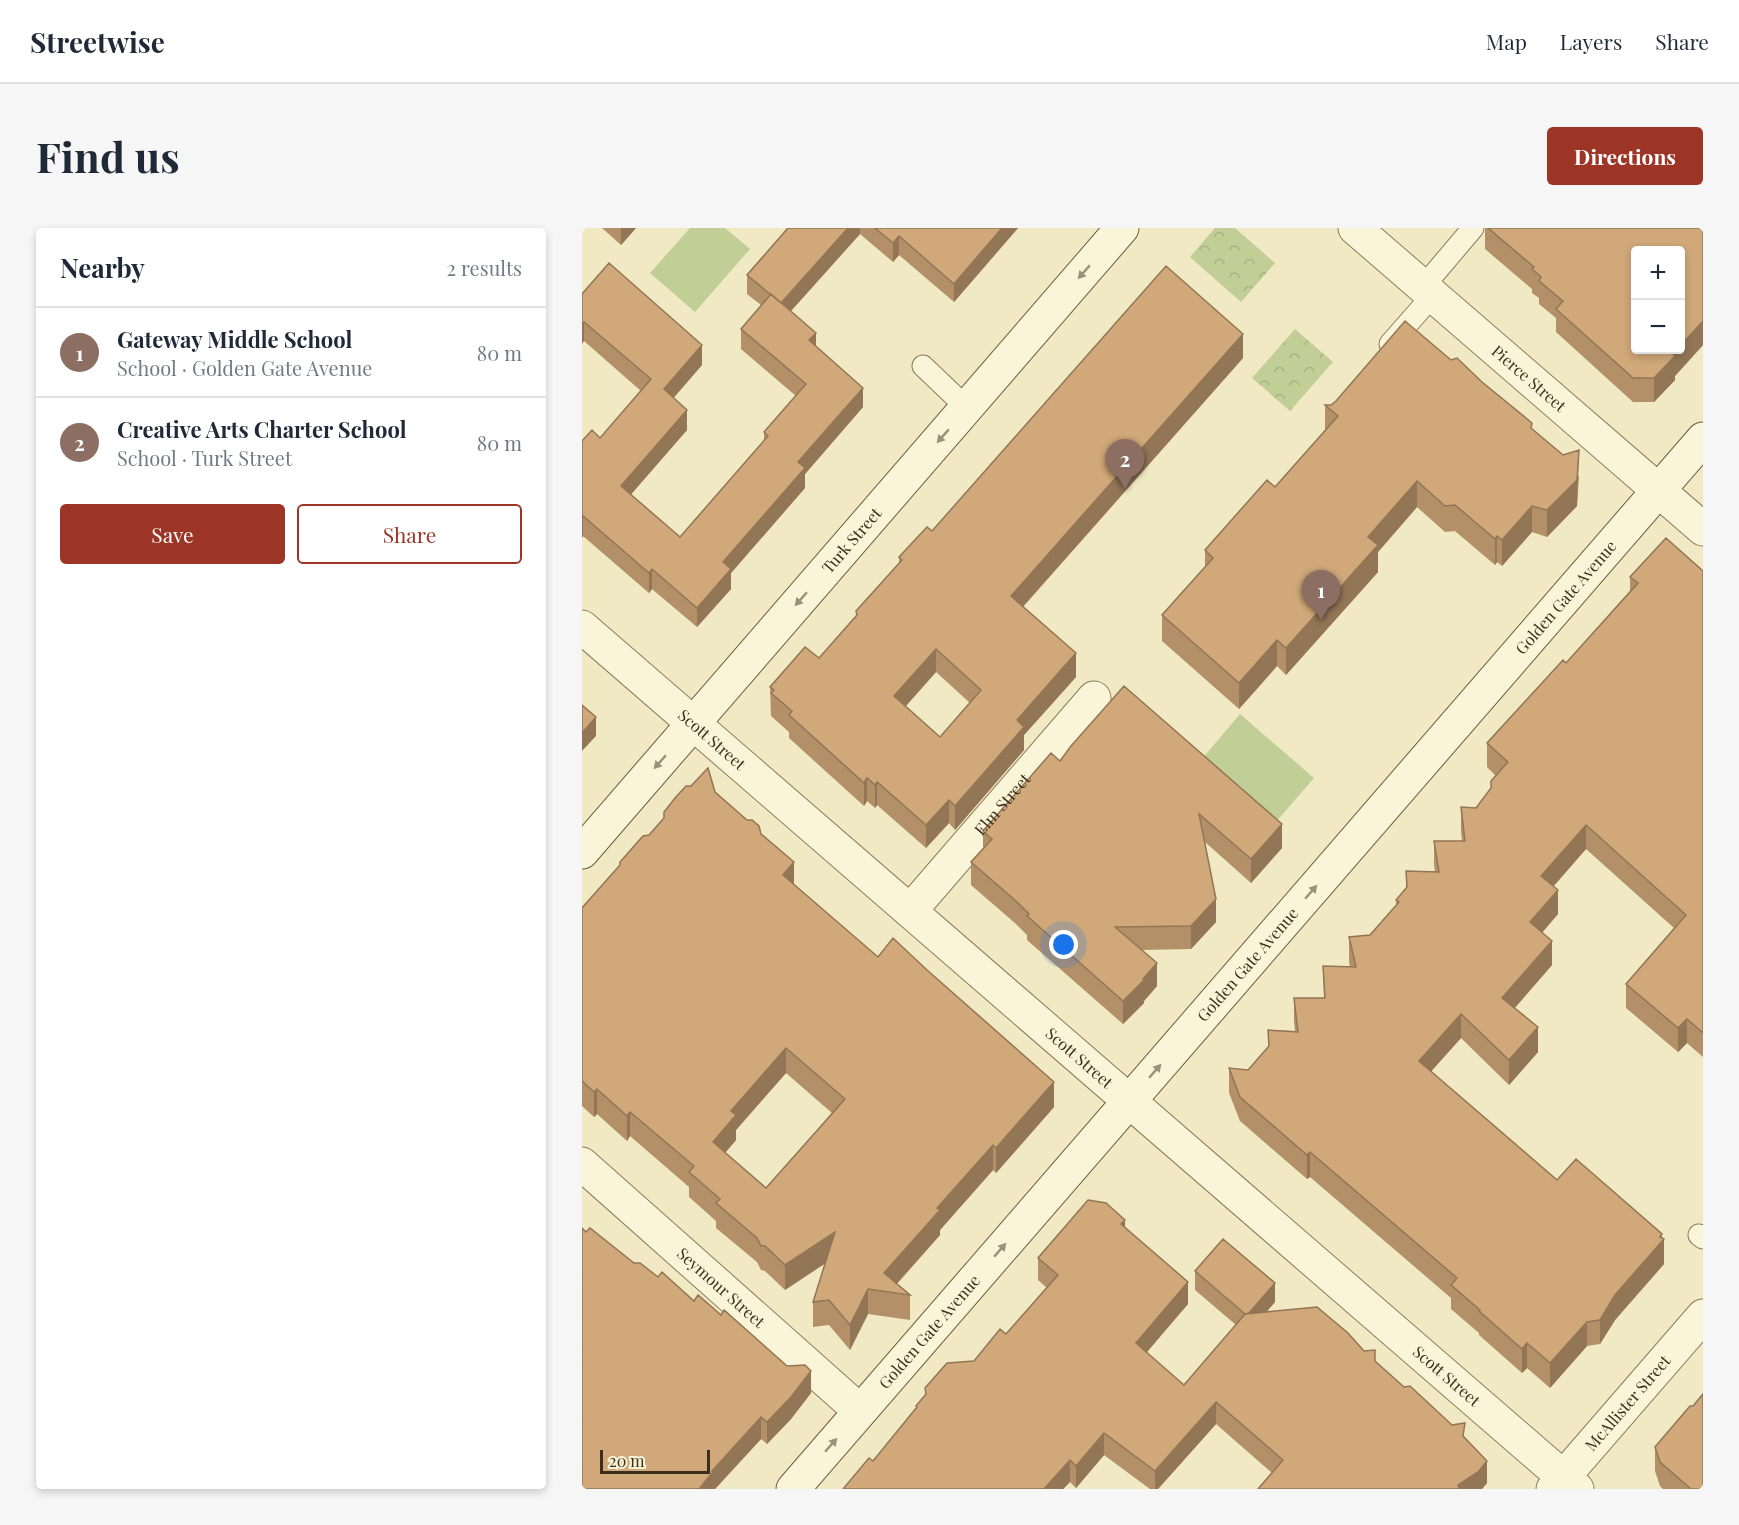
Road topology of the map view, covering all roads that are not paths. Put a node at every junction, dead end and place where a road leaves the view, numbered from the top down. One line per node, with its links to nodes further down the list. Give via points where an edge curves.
1 (1122, 228): 7 (street, Turk Street, one-way to 7)
2 (1355, 228): 4 (street, Pierce Street)
3 (1473, 228): 4 (lane)
4 (1428, 291): 5 (lane); 9 (street, Pierce Street)
5 (1378, 359)
6 (923, 366): 7 (lane)
7 (967, 408): 13 (street, Turk Street, one-way to 13)
8 (1703, 439): 9 (street, Golden Gate Avenue)
9 (1658, 490): 10 (street, Pierce Street); 16 (street, Golden Gate Avenue, one-way to 9)
10 (1703, 529)
11 (582, 627): 13 (street, Scott Street)
12 (1094, 698): 15 (street, Elm Street)
13 (694, 723): 14 (street, Turk Street, one-way to 14); 15 (street, Scott Street)
14 (582, 852)
15 (910, 911): 16 (street, Scott Street)
16 (1129, 1101): 19 (street, Golden Gate Avenue, one-way to 16); 20 (street, Scott Street)
17 (582, 1164): 19 (street, Seymour Street)
18 (1703, 1316): 20 (street, McAllister Street)
19 (860, 1411): 21 (street, Golden Gate Avenue, one-way to 19)
20 (1565, 1485)
21 (793, 1489)

